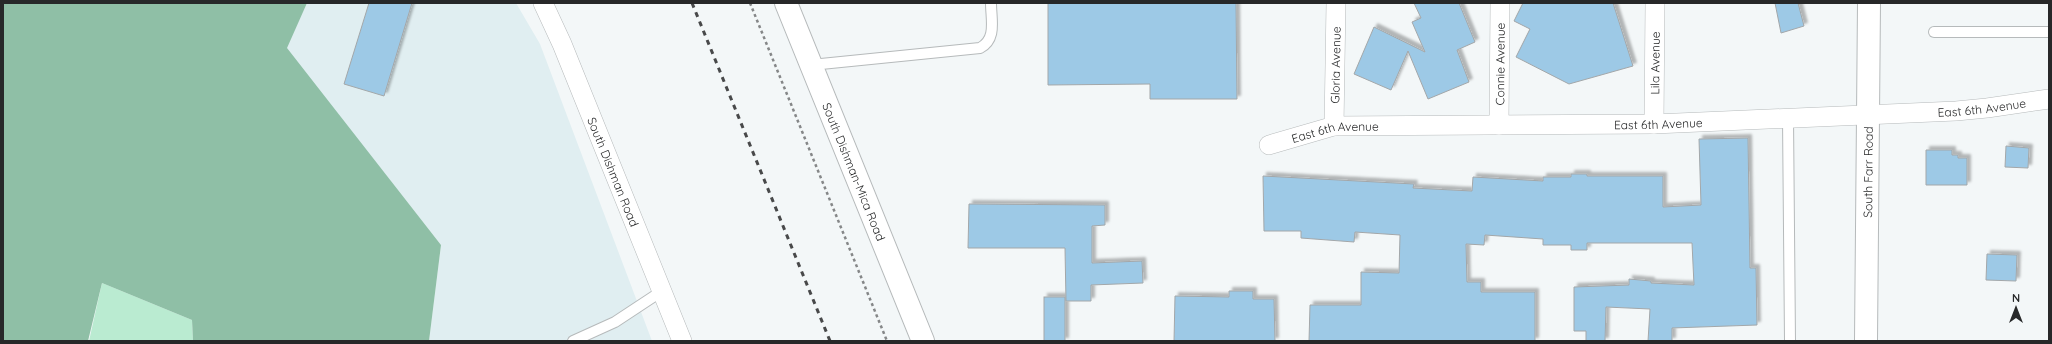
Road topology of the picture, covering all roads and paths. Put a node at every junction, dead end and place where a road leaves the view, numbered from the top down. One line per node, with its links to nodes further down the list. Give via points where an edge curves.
1 (543, 3): 19 (street, South Dishman Road)
2 (750, 3): 22 (path)
3 (786, 3): 11 (main road, South Dishman-Mica Road)
4 (991, 3): 11 (lane, via 992,38 988,44 980,48)
5 (1336, 3): 17 (street, Gloria Avenue)
6 (1500, 3): 15 (street, Connie Avenue)
7 (1655, 3): 16 (street, Lila Avenue)
8 (1869, 3): 13 (main road, South Farr Road)
9 (1934, 32): 10 (lane)
10 (2049, 32)
11 (811, 65): 23 (main road, South Dishman-Mica Road)
12 (2049, 99): 13 (street, East 6th Avenue, via 1987,108)
13 (1867, 115): 14 (street, East 6th Avenue); 25 (main road, South Farr Road)
14 (1788, 118): 16 (street, East 6th Avenue); 24 (lane)
15 (1499, 124): 16 (street, East 6th Avenue); 17 (street, East 6th Avenue)
16 (1654, 124)
17 (1334, 126): 18 (street, East 6th Avenue)
18 (1269, 145)
19 (662, 291): 20 (lane, via 615,322); 21 (street, South Dishman Road)
20 (573, 341)
21 (682, 341)
22 (887, 341)
23 (923, 341)
24 (1790, 341)
25 (1866, 341)

